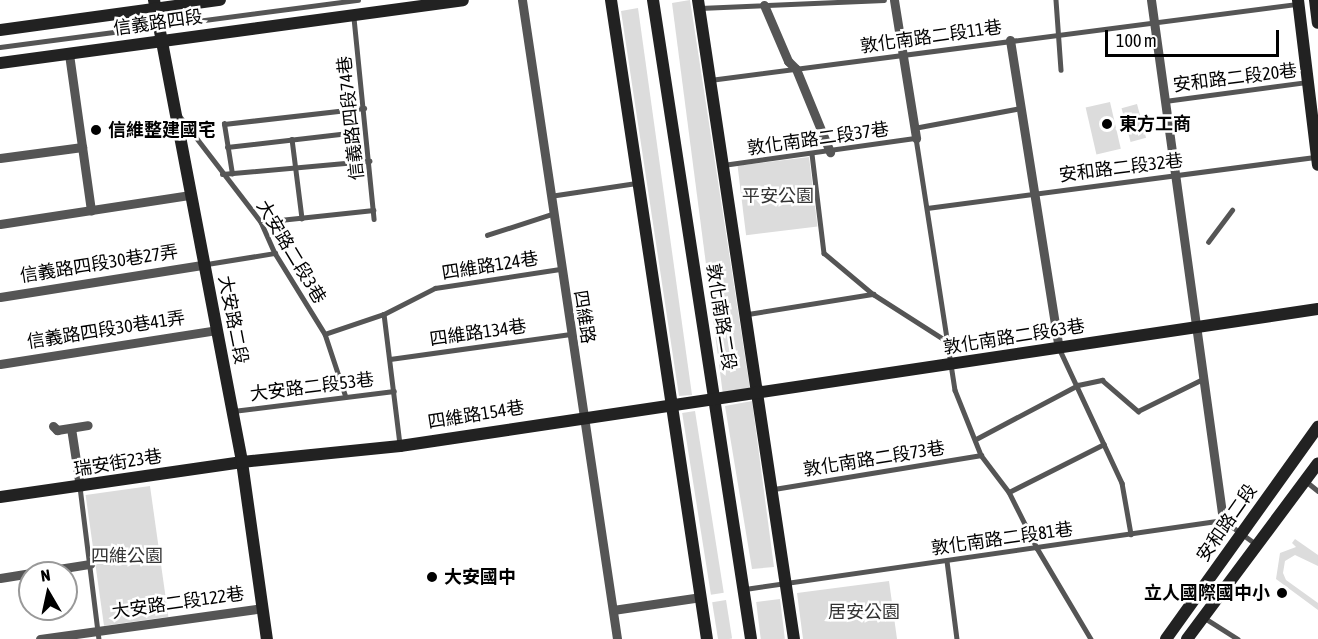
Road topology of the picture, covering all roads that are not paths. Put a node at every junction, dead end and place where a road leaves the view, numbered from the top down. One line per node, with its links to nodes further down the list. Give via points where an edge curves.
1 (220, 0): 13 (street, 信義路四段)
2 (358, 0): 19 (lane, 信義路四段)
3 (463, 0): 16 (street, 信義路四段)
4 (522, 0): 54 (street, 四維路)
5 (612, 0): 51 (street)
6 (653, 0): 88 (street, 敦化南路二段)
7 (884, 0): 15 (lane)
8 (894, 0): 26 (street)
9 (1056, 0): 21 (lane)
10 (1151, 0): 17 (street)
11 (1315, 0): 18 (street)
12 (1298, 2): 17 (lane, 敦化南路二段11巷); 31 (street)
13 (154, 4): 19 (street, 大安路二段); 20 (street, 信義路四段)
14 (699, 4): 15 (lane); 30 (street, 敦化南路二段)
15 (764, 5): 28 (street, via 788,61)
16 (353, 15): 23 (street, 信義路四段); 34 (lane, 信義路四段74巷)
17 (1154, 20): 21 (lane, 敦化南路二段11巷); 32 (street)
18 (1318, 22)
19 (157, 26): 23 (street, 大安路二段); 24 (lane, 信義路四段)
20 (0, 30)
21 (1057, 34): 22 (lane, 敦化南路二段11巷); 29 (lane)
22 (1010, 40): 26 (lane, 敦化南路二段11巷); 35 (street)
23 (160, 41): 25 (street, 信義路四段); 33 (street, 大安路二段)
24 (0, 47)
25 (69, 54): 27 (street, 信義路四段); 39 (street)
26 (902, 54): 28 (lane, 敦化南路二段11巷); 36 (street)
27 (0, 63)
28 (796, 69): 30 (lane, 敦化南路二段11巷); 41 (street)
29 (1061, 70)
30 (710, 80): 46 (street, 敦化南路二段)
31 (1308, 82): 32 (lane, 安和路二段20巷); 44 (street)
32 (1165, 101): 50 (street)
33 (170, 103): 48 (lane, 大安路二段3巷); 53 (street, 大安路二段)
34 (364, 108): 40 (lane, via 224,124); 45 (lane, 信義路四段74巷)
35 (1021, 108): 36 (lane, 敦化南路二段37巷); 52 (street)
36 (915, 133): 41 (lane, 敦化南路二段37巷); 55 (lane)
37 (348, 134): 38 (lane)
38 (292, 139): 40 (lane); 47 (lane)
39 (82, 147): 43 (street); 56 (street)
40 (227, 147): 49 (lane)
41 (830, 152): 42 (lane, 敦化南路二段37巷)
42 (812, 154): 46 (lane, 敦化南路二段37巷); 69 (lane, via 824,253)
43 (0, 158)
44 (1317, 159): 50 (lane, 安和路二段32巷)
45 (369, 161): 47 (lane); 57 (lane, 信義路四段74巷)
46 (723, 165): 73 (street, 敦化南路二段)
47 (296, 166): 49 (lane); 60 (lane)
48 (222, 174): 49 (lane); 62 (lane, 大安路二段3巷)
49 (232, 174)
50 (1173, 175): 52 (lane, 安和路二段32巷); 74 (street)
51 (639, 182): 54 (lane); 89 (street)
52 (1034, 193): 55 (lane, 安和路二段32巷); 79 (street)
53 (189, 195): 56 (street); 67 (street, 大安路二段)
54 (550, 196): 59 (street, 四維路)
55 (927, 208): 78 (lane)
56 (91, 210): 63 (street)
57 (373, 210): 60 (lane); 61 (lane, 信義路四段74巷)
58 (1232, 210): 65 (lane)
59 (552, 214): 64 (lane); 68 (street, 四維路)
60 (302, 218): 62 (lane)
61 (374, 219)
62 (261, 222): 66 (lane, 大安路二段3巷)
63 (0, 224)
64 (487, 236)
65 (1208, 242)
66 (275, 253): 67 (lane); 76 (lane, 大安路二段3巷)
67 (203, 265): 70 (street, 信義路四段30巷27弄); 75 (street, 大安路二段)
68 (560, 269): 72 (lane, 四維路124巷, via 435,288); 77 (street, 四維路)
69 (873, 294): 73 (lane); 78 (lane)
70 (0, 297)
71 (1318, 309): 74 (street, 敦化南路二段63巷)
72 (384, 314): 76 (lane, 四維路124巷); 80 (lane)
73 (745, 314): 86 (street, 敦化南路二段)
74 (1195, 327): 79 (street, 敦化南路二段63巷); 83 (street)
75 (216, 330): 81 (street, 信義路四段30巷41弄); 90 (street, 大安路二段)
76 (325, 334): 87 (lane, 大安路二段3巷)
77 (570, 334): 80 (lane, 四維路134巷); 91 (street, 四維路)
78 (948, 342): 82 (lane)
79 (1059, 348): 82 (street, 敦化南路二段63巷); 84 (lane)
80 (390, 359): 85 (lane)
81 (0, 364)
82 (951, 365): 86 (street, 敦化南路二段63巷); 96 (lane, via 956,390)
83 (1201, 380): 84 (lane, via 1138,411 1102,380); 108 (street)
84 (1078, 385): 96 (lane); 97 (lane)
85 (394, 391): 87 (lane, 大安路二段53巷); 98 (lane)
86 (757, 395): 88 (street, 敦化南路二段63巷); 104 (street, 敦化南路二段)
87 (346, 397): 90 (lane, 大安路二段53巷)
88 (716, 400): 89 (street, 四維路154巷); 119 (street, 敦化南路二段)
89 (672, 405): 91 (street, 四維路154巷); 120 (street)
90 (232, 411): 100 (street, 大安路二段)
91 (584, 416): 98 (street, 四維路154巷); 122 (street, 四維路)
92 (88, 425): 95 (street)
93 (52, 426): 95 (street, via 57,430)
94 (1318, 427): 109 (street, 安和路二段)
95 (71, 428): 103 (street)
96 (976, 439): 99 (lane)
97 (1104, 444): 106 (lane); 110 (lane, via 1122,483)
98 (400, 446): 100 (street, 四維路154巷)
99 (981, 455): 104 (lane, 敦化南路二段73巷); 106 (lane)
100 (242, 462): 103 (street, 瑞安街23巷); 121 (street, 大安路二段)
101 (1318, 463): 102 (street, 安和路二段)
102 (1305, 480): 105 (lane); 111 (street, 安和路二段)
103 (80, 487): 107 (street, 瑞安街23巷); 114 (lane)
104 (771, 489): 118 (street, 敦化南路二段)
105 (1318, 491)
106 (1009, 492): 112 (lane)
107 (0, 496)
108 (1223, 520): 109 (lane); 110 (lane, 敦化南路二段81巷)
109 (1241, 533): 111 (lane); 133 (street, 安和路二段)
110 (1131, 534): 112 (lane, 敦化南路二段81巷)
111 (1257, 544): 123 (street, 安和路二段)
112 (1037, 548): 113 (lane, 敦化南路二段81巷); 132 (lane)
113 (947, 561): 118 (lane, 敦化南路二段81巷); 131 (lane)
114 (90, 564): 115 (street); 124 (lane)
115 (78, 566)
116 (18, 575): 117 (street)
117 (0, 578)
118 (786, 585): 119 (lane, 敦化南路二段81巷); 130 (street, 敦化南路二段)
119 (744, 589): 129 (street, 敦化南路二段)
120 (701, 597): 122 (street); 128 (street)
121 (263, 608): 124 (street, 大安路二段122巷); 126 (street, 大安路二段)
122 (613, 610): 127 (street, 四維路)
123 (1203, 617): 134 (street, 安和路二段); 135 (lane)
124 (99, 635): 125 (street, 大安路二段122巷)
125 (40, 639)
126 (267, 639)
127 (617, 639)
128 (707, 639)
129 (751, 639)
130 (794, 639)
131 (957, 639)
132 (1090, 639)
133 (1166, 639)
134 (1187, 639)
135 (1238, 639)

